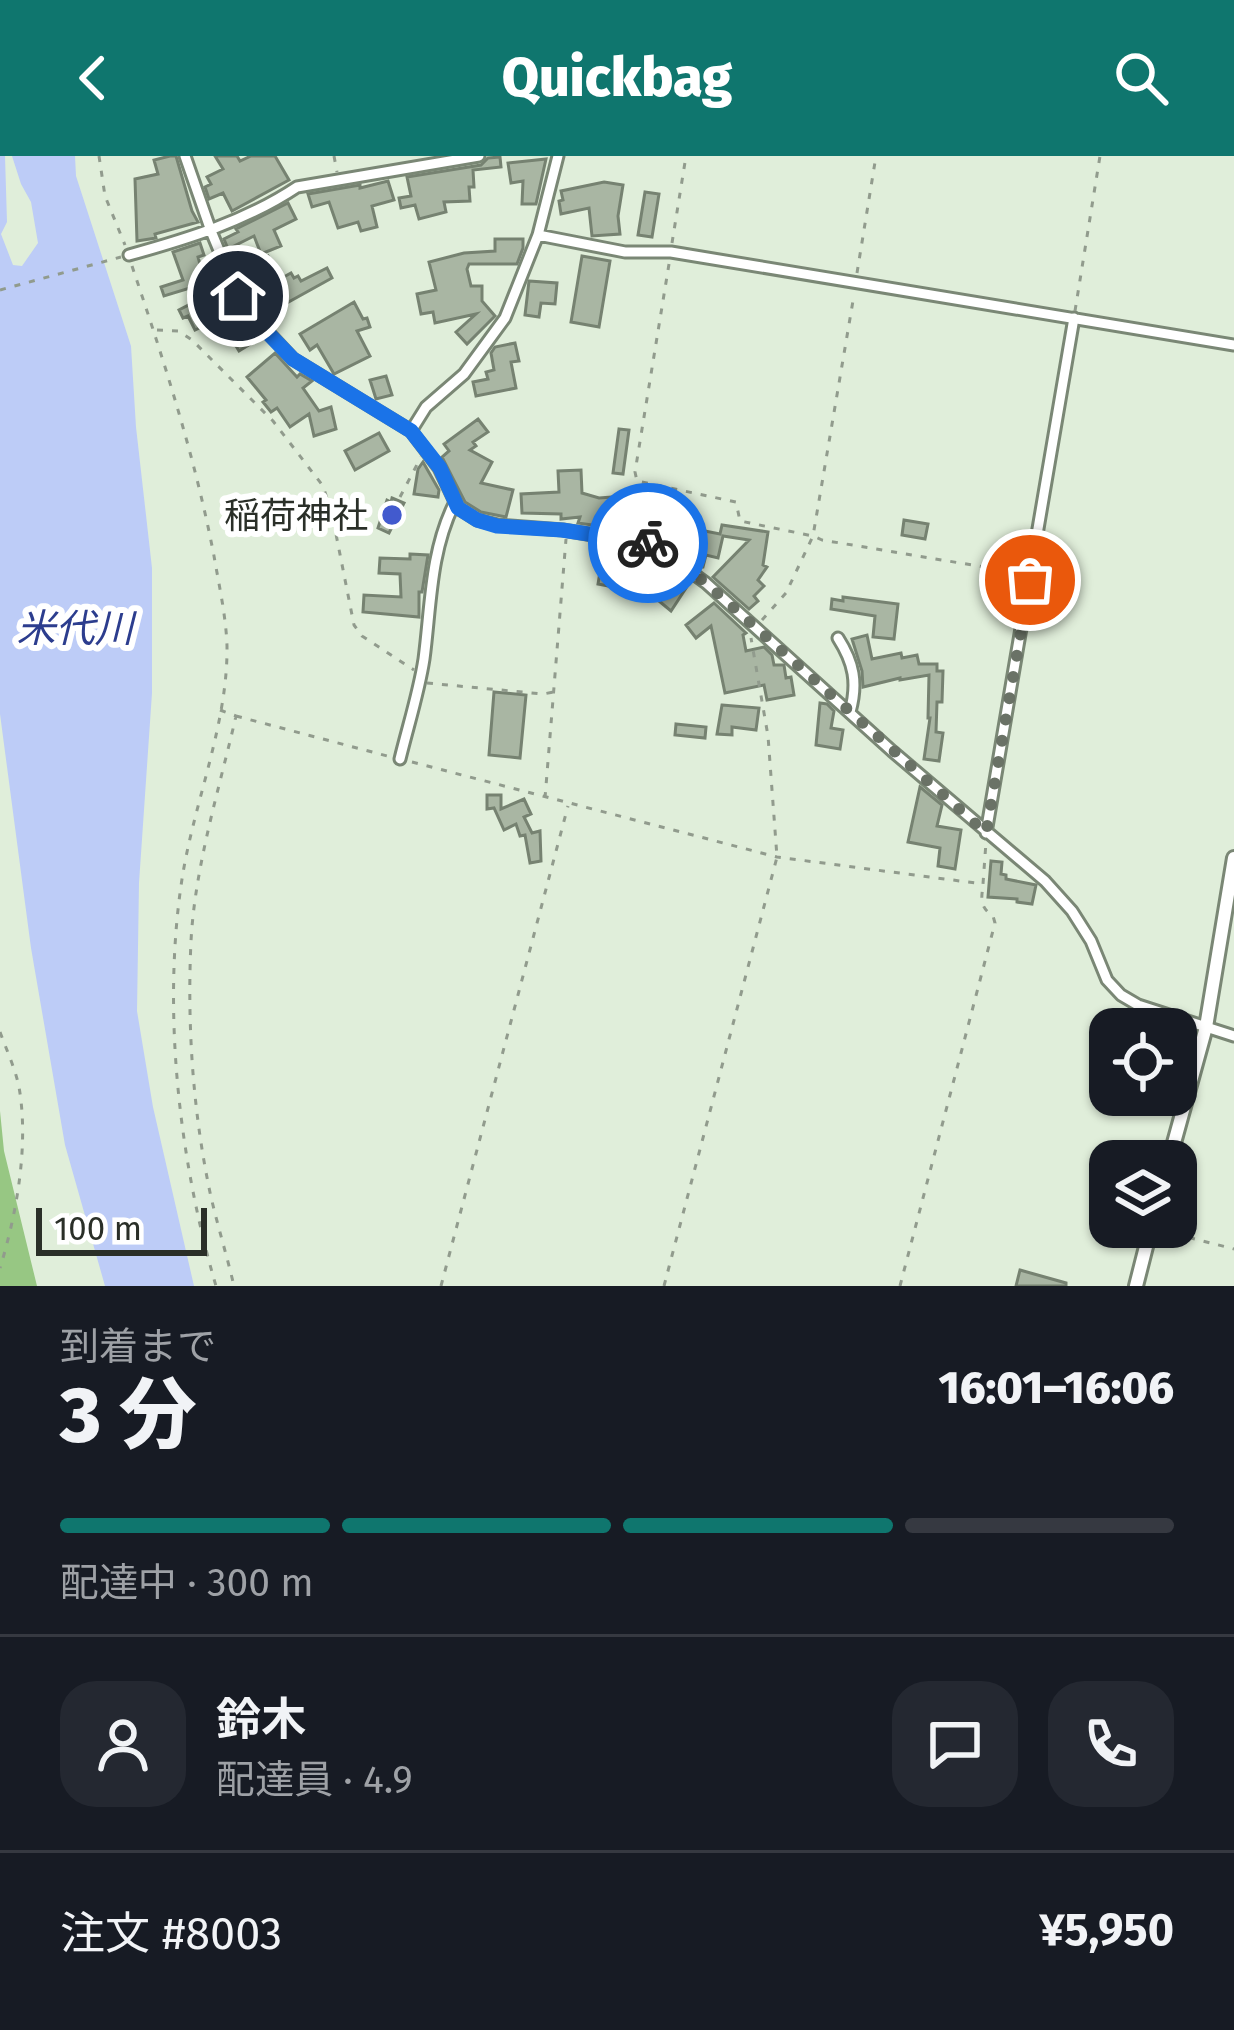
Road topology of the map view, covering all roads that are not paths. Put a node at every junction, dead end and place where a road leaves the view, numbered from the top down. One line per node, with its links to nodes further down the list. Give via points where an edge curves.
1 (185, 156): 4 (street)
2 (479, 156): 4 (street, via 297,187)
3 (554, 157): 5 (street)
4 (211, 231): 6 (street); 9 (street, via 238,296 293,359)
5 (538, 235): 7 (street); 9 (street, via 505,318)
6 (129, 255)
7 (1074, 319): 8 (street); 14 (street)
8 (1234, 345)
9 (411, 431): 10 (street, via 440,468)
10 (454, 504): 12 (street, via 497,526 654,544); 13 (street, via 436,550)
11 (838, 638): 12 (street, via 853,667)
12 (850, 712): 14 (street)
13 (400, 759)
14 (986, 833): 16 (street, via 1072,911 1120,995)
15 (1234, 858): 16 (street)
16 (1206, 1027): 17 (street); 18 (street)
17 (1234, 1036)
18 (1175, 1140)
19 (1146, 1248): 20 (street)
20 (1136, 1286)

